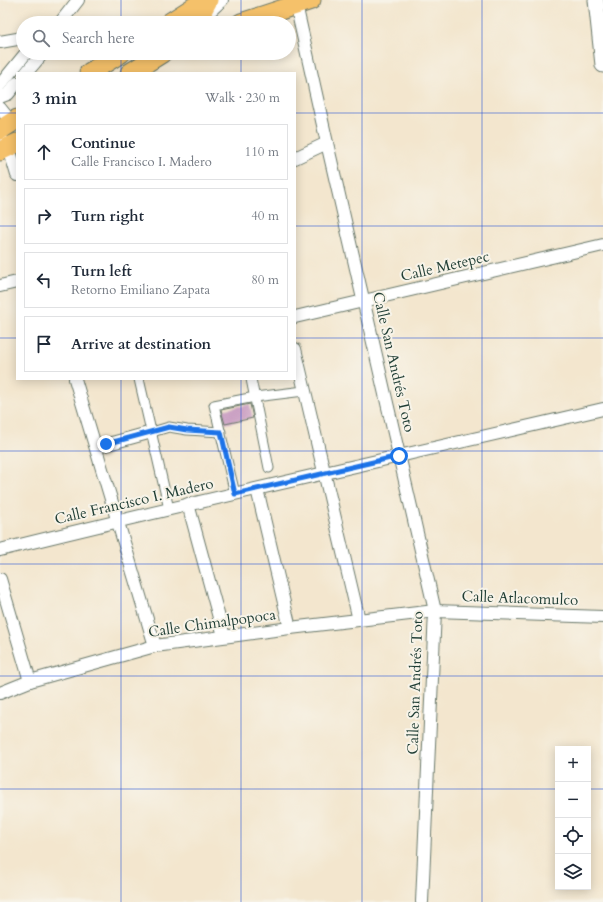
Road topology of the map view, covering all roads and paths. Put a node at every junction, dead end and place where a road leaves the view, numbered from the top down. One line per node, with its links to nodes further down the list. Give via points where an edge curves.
1 (78, 0): 6 (street)
2 (222, 0): 5 (street)
3 (596, 0): 9 (street)
4 (301, 2): 8 (main road); 25 (street, Calle San Andrés Toto)
5 (204, 13): 7 (main road)
6 (65, 16)
7 (194, 16)
8 (261, 16)
9 (601, 32): 16 (street)
10 (16, 39): 11 (street)
11 (0, 42)
12 (20, 60): 21 (street)
13 (37, 60): 17 (street)
14 (110, 60): 18 (main road)
15 (151, 60): 19 (main road)
16 (603, 65)
17 (27, 72)
18 (91, 72)
19 (132, 72)
20 (16, 84): 22 (street, via 8,94)
21 (0, 85)
22 (0, 97)
23 (0, 108): 24 (street)
24 (8, 135): 27 (street)
25 (327, 143): 26 (street); 31 (street, Calle San Andrés Toto)
26 (296, 158)
27 (16, 171)
28 (603, 245): 31 (street, Calle Metepec)
29 (16, 282): 30 (street)
30 (0, 286)
31 (364, 302): 32 (street, Calle Metepec); 43 (street, Calle San Andrés Toto)
32 (296, 317)
33 (296, 354): 37 (street)
34 (75, 380): 42 (street)
35 (139, 380): 40 (street)
36 (251, 380): 38 (street)
37 (304, 391): 38 (street); 45 (street)
38 (255, 397): 41 (street, via 214,405); 44 (street)
39 (603, 409): 43 (street, Calle Francisco I. Madero)
40 (152, 432): 41 (street, via 169,427); 42 (street); 49 (street)
41 (221, 432): 47 (street)
42 (97, 447): 50 (street)
43 (399, 456): 45 (street, Calle Francisco I. Madero); 53 (street, Calle San Andrés Toto)
44 (269, 468)
45 (324, 474): 46 (street, Calle Francisco I. Madero); 55 (street)
46 (257, 489): 47 (street, Calle Francisco I. Madero); 56 (street)
47 (235, 494): 48 (street, Calle Francisco I. Madero)
48 (188, 504): 49 (street, Calle Francisco I. Madero); 57 (street)
49 (169, 508): 50 (street, Calle Francisco I. Madero)
50 (118, 521): 51 (street, Calle Francisco I. Madero); 58 (street)
51 (0, 550)
52 (0, 578): 59 (street)
53 (435, 611): 54 (street, Calle Atlacomulco); 55 (street, Calle Chimalpopoca); 61 (street, Calle San Andrés Toto)
54 (603, 617)
55 (359, 620): 56 (street, Calle Chimalpopoca)
56 (290, 628): 57 (street, Calle Chimalpopoca)
57 (224, 636): 58 (street, Calle Chimalpopoca)
58 (155, 646): 59 (street, Calle Chimalpopoca)
59 (30, 681): 60 (street, Calle Chimalpopoca)
60 (0, 693)
61 (422, 902)

